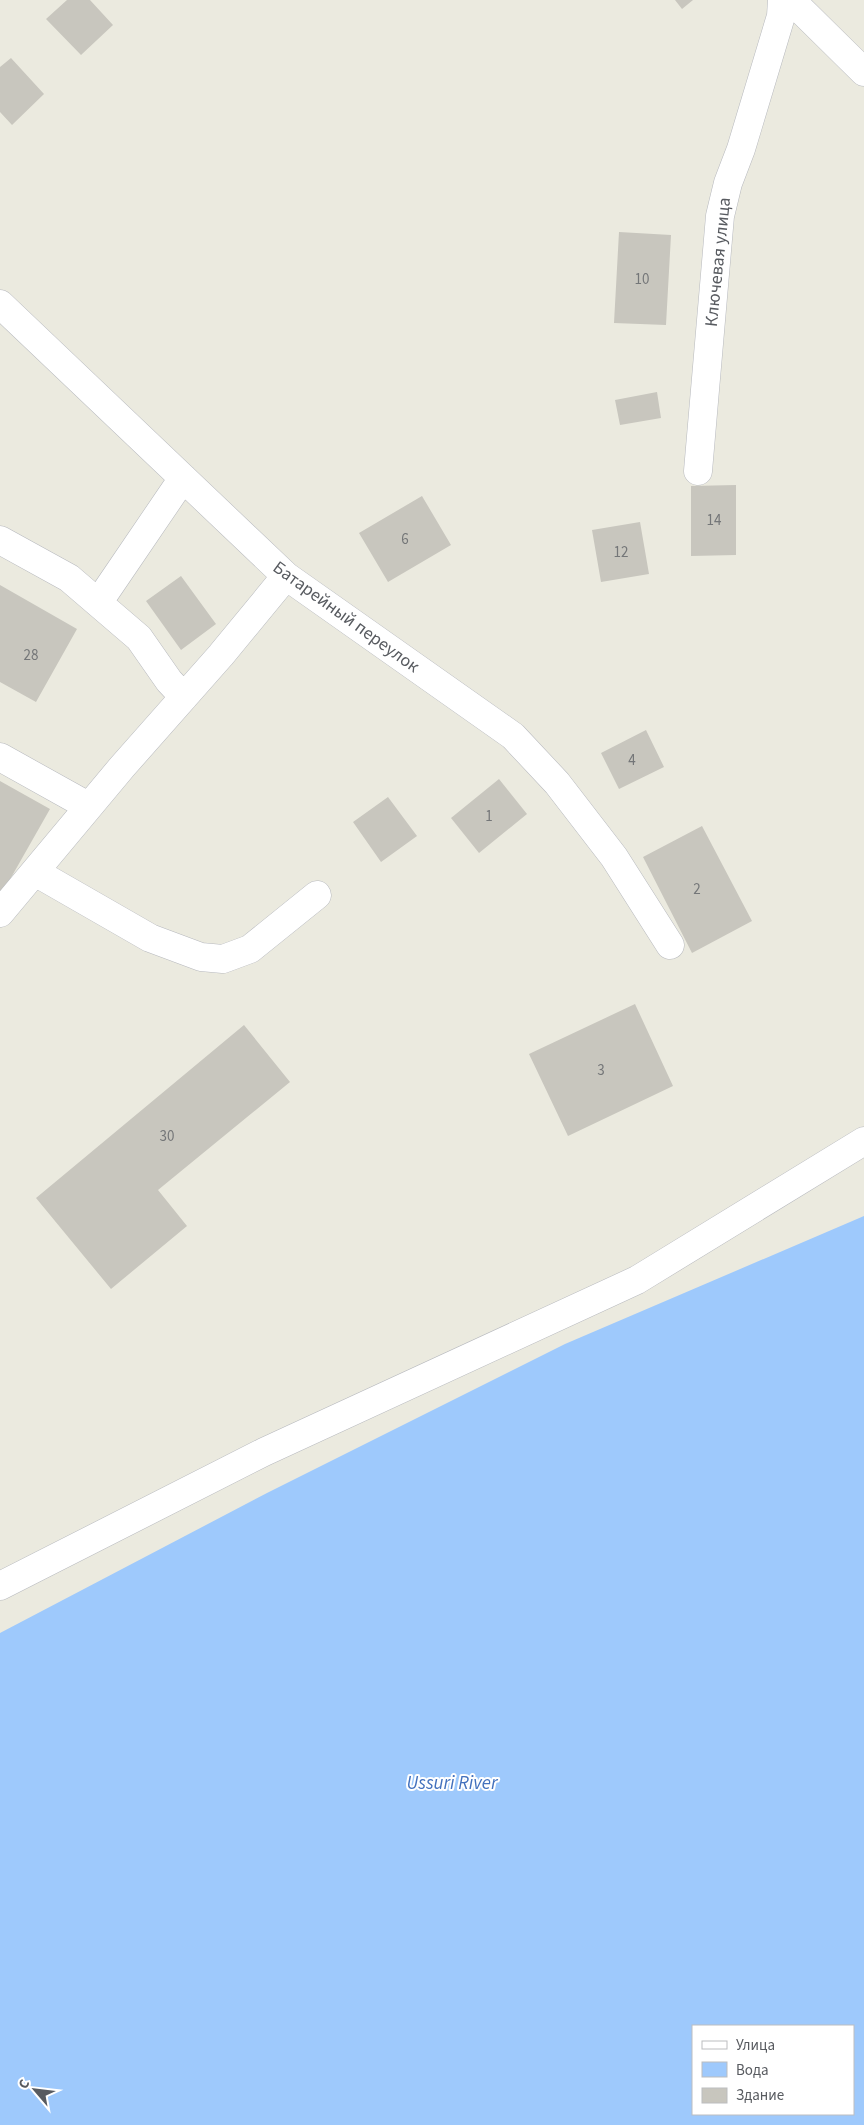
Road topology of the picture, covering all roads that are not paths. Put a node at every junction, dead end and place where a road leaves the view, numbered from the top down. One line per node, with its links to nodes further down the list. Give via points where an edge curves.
1 (782, 0): 5 (lane, Ключевая улица, via 781,16 720,216)
2 (791, 0): 3 (lane)
3 (864, 72)
4 (0, 304): 6 (lane, Батарейный переулок)
5 (698, 471)
6 (183, 478): 8 (lane, Батарейный переулок); 9 (lane)
7 (0, 540): 9 (lane, via 69,578)
8 (286, 576): 10 (lane); 16 (lane, Батарейный переулок, via 513,736 557,783 614,857)
9 (98, 603): 10 (lane, via 139,638)
10 (184, 697): 12 (lane)
11 (0, 757): 12 (lane)
12 (88, 806): 13 (lane)
13 (35, 872): 14 (lane, via 150,938 201,957 223,959 250,949); 15 (lane)
14 (317, 895)
15 (0, 913)
16 (670, 945)
17 (864, 1141): 18 (lane, via 637,1280 264,1452)
18 (0, 1586)

